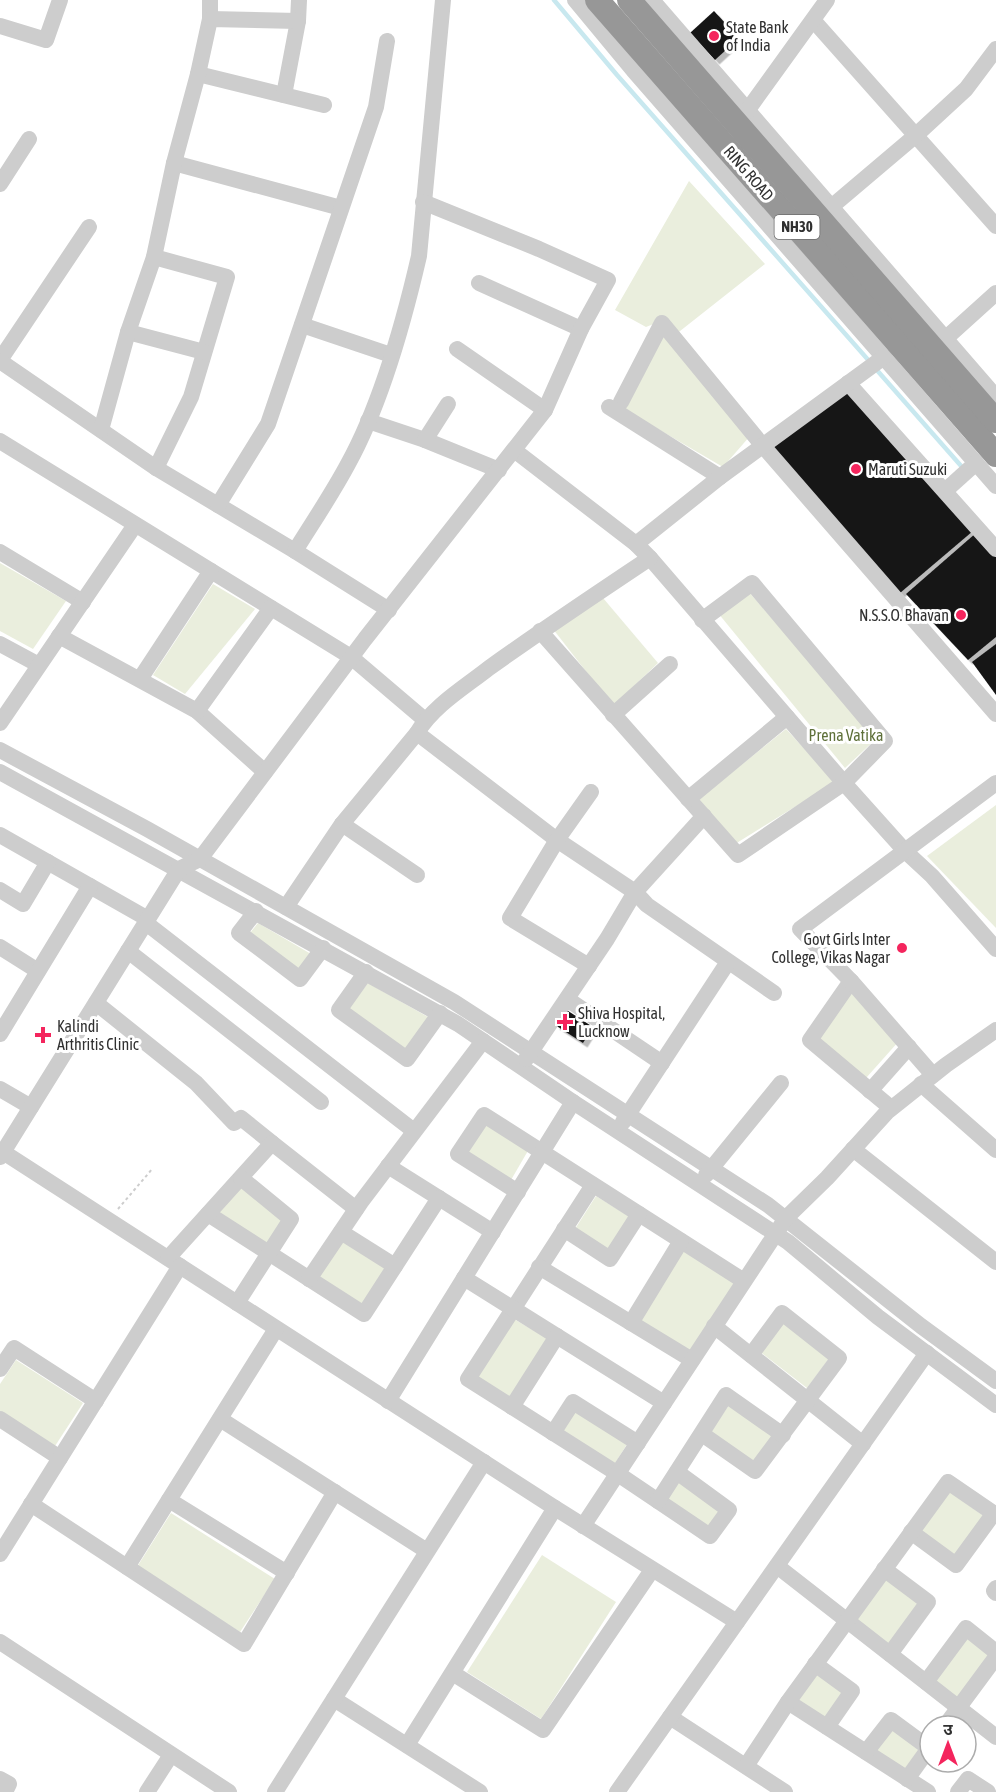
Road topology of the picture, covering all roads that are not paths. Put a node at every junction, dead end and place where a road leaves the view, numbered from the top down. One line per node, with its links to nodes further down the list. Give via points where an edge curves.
1 (60, 0): 13 (street, via 46,40)
2 (210, 0): 10 (street)
3 (299, 0): 12 (street)
4 (443, 0): 24 (street)
5 (575, 0): 40 (street)
6 (597, 0): 52 (highway, RING ROAD / NH30)
7 (629, 0): 46 (highway, RING ROAD / NH30)
8 (827, 0): 11 (street)
9 (655, 2): 19 (street)
10 (210, 19): 12 (street); 16 (street)
11 (813, 20): 19 (street); 20 (street)
12 (298, 21): 17 (street)
13 (0, 26)
14 (387, 41): 25 (street, via 376,107)
15 (996, 49): 20 (street, via 966,89)
16 (198, 74): 17 (street); 22 (street)
17 (284, 95): 18 (street)
18 (324, 105)
19 (747, 111): 26 (street)
20 (915, 136): 26 (street); 27 (street)
21 (29, 139): 23 (street)
22 (174, 163): 25 (street); 29 (street)
23 (0, 184)
24 (423, 202): 33 (street, via 608,280); 38 (street, via 419,256)
25 (341, 208): 32 (street)
26 (830, 208): 35 (street)
27 (996, 226)
28 (89, 227): 39 (street)
29 (154, 257): 34 (street); 37 (street, via 227,277)
30 (479, 283): 33 (street)
31 (996, 293): 35 (street)
32 (302, 325): 38 (street); 58 (street, via 268,424)
33 (581, 329): 44 (street)
34 (128, 332): 37 (street); 47 (street)
35 (945, 339): 42 (street)
36 (457, 349): 44 (street)
37 (204, 352): 53 (street, via 191,397)
38 (391, 355): 45 (street)
39 (0, 360): 47 (street)
40 (876, 364): 41 (street); 52 (street)
41 (848, 383): 50 (street); 57 (street)
42 (996, 397)
43 (448, 404): 48 (street)
44 (545, 410): 51 (street)
45 (368, 421): 48 (street); 62 (street, via 348,464)
46 (996, 421)
47 (101, 430): 53 (street)
48 (425, 440): 54 (street)
49 (0, 441): 59 (street)
50 (763, 446): 55 (street); 55 (street, via 662,323 615,404); 78 (street)
51 (514, 450): 54 (street); 60 (street)
52 (983, 459): 56 (street); 57 (street)
53 (156, 468): 58 (street)
54 (499, 470): 68 (street)
55 (720, 477): 60 (street)
56 (996, 486)
57 (949, 487): 61 (street)
58 (218, 505): 62 (street)
59 (135, 525): 65 (street); 66 (street)
60 (636, 544): 64 (street)
61 (996, 549)
62 (295, 551): 68 (street)
63 (0, 552): 66 (street)
64 (650, 558): 69 (street); 70 (street)
65 (212, 571): 67 (street); 76 (street)
66 (82, 602): 71 (street)
67 (271, 608): 73 (street); 77 (street)
68 (389, 610): 73 (street)
69 (702, 620): 80 (street); 86 (street, via 752,583 885,741)
70 (540, 631): 79 (street); 82 (street)
71 (59, 636): 75 (street); 76 (street)
72 (0, 644): 75 (street)
73 (351, 657): 82 (street); 85 (street)
74 (670, 664): 79 (street)
75 (39, 665): 81 (street)
76 (140, 679): 77 (street)
77 (197, 711): 85 (street)
78 (996, 714)
79 (613, 715): 89 (street)
80 (787, 717): 86 (street); 89 (street)
81 (0, 723)
82 (421, 726): 91 (street); 93 (street)
83 (0, 750): 95 (street)
84 (0, 772): 97 (street)
85 (265, 772): 95 (street)
86 (844, 783): 90 (street, via 738,855); 94 (street)
87 (996, 783): 94 (street)
88 (591, 792): 93 (street)
89 (688, 799): 90 (street)
90 (704, 816): 101 (street)
91 (342, 824): 98 (street); 102 (street)
92 (0, 835): 96 (street)
93 (556, 840): 101 (street); 110 (street, via 510,918)
94 (904, 851): 107 (street, via 932,876); 113 (street, via 800,929)
95 (200, 859): 97 (street); 102 (street)
96 (48, 862): 99 (street); 100 (street, via 23,904)
97 (179, 869): 103 (street); 104 (street)
98 (417, 875)
99 (90, 886): 104 (street); 111 (street)
100 (0, 890)
101 (635, 892): 109 (street, via 647,905); 110 (street)
102 (286, 907): 122 (street)
103 (256, 911): 106 (street); 106 (street, via 239,933 300,979)
104 (147, 921): 108 (street); 135 (street)
105 (0, 947): 111 (street)
106 (323, 948): 112 (street)
107 (996, 949)
108 (128, 951): 116 (street); 129 (street)
109 (728, 962): 114 (street); 123 (street)
110 (589, 966): 115 (street)
111 (38, 971): 119 (street)
112 (366, 972): 117 (street); 117 (street, via 339,1010 407,1059)
113 (850, 981): 121 (street); 128 (street, via 810,1040)
114 (774, 993)
115 (567, 999): 122 (street); 123 (street)
116 (96, 1003): 131 (street); 136 (street, via 196,1083 234,1123 241,1118)
117 (440, 1013): 120 (street)
118 (996, 1030): 125 (street)
119 (0, 1034)
120 (483, 1041): 124 (street); 135 (street)
121 (909, 1047): 125 (street); 128 (street)
122 (532, 1051): 124 (street); 133 (street)
123 (662, 1063): 133 (street)
124 (521, 1067): 130 (street)
125 (927, 1080): 132 (street); 138 (street)
126 (781, 1083): 142 (street)
127 (0, 1089): 131 (street)
128 (870, 1090): 132 (street)
129 (321, 1102)
130 (573, 1102): 134 (street); 139 (street)
131 (31, 1107): 140 (street)
132 (891, 1108): 137 (street)
133 (629, 1114): 134 (street); 142 (street)
134 (617, 1130): 144 (street)
135 (414, 1131): 141 (street)
136 (272, 1143): 143 (street); 148 (street)
137 (853, 1149): 151 (street); 159 (street)
138 (996, 1150)
139 (542, 1152): 145 (street); 146 (street); 146 (street, via 484,1115 459,1154)
140 (2, 1154): 158 (street)
141 (388, 1166): 147 (street); 148 (street)
142 (712, 1168): 144 (street); 151 (street)
143 (241, 1178): 149 (street); 157 (street, via 291,1219)
144 (699, 1183): 155 (street)
145 (593, 1185): 150 (street); 152 (street)
146 (518, 1192): 154 (street)
147 (439, 1198): 154 (street); 160 (street)
148 (356, 1209): 153 (street)
149 (208, 1214): 157 (street); 158 (street)
150 (639, 1214): 152 (street, via 610,1259); 156 (street)
151 (786, 1218): 155 (street); 175 (street)
152 (564, 1229): 161 (street)
153 (341, 1232): 160 (street); 163 (street)
154 (493, 1232): 162 (street)
155 (775, 1233): 164 (street); 171 (street)
156 (681, 1241): 164 (street); 167 (street)
157 (269, 1253): 163 (street); 165 (street)
158 (174, 1262): 165 (street); 176 (street)
159 (996, 1262)
160 (395, 1266): 163 (street, via 364,1314)
161 (539, 1267): 166 (street); 167 (street)
162 (464, 1278): 166 (street); 177 (street)
163 (309, 1279)
164 (744, 1281): 168 (street)
165 (237, 1303): 169 (street)
166 (512, 1308): 170 (street); 181 (street, via 468,1379)
167 (631, 1323): 173 (street)
168 (714, 1326): 172 (street); 173 (street)
169 (276, 1329): 177 (street); 183 (street)
170 (557, 1336): 179 (street); 181 (street)
171 (927, 1353): 180 (street); 188 (street)
172 (751, 1356): 178 (street); 178 (street, via 782,1313 839,1358)
173 (692, 1360): 179 (street)
174 (0, 1369): 176 (street, via 14,1348)
175 (996, 1381)
176 (96, 1401): 189 (street)
177 (388, 1401): 190 (street)
178 (809, 1401): 186 (street); 188 (street)
179 (664, 1403): 187 (street)
180 (996, 1406)
181 (512, 1407): 184 (street)
182 (0, 1419): 189 (street)
183 (220, 1419): 193 (street); 194 (street)
184 (553, 1433): 187 (street, via 573,1401); 192 (street)
185 (702, 1434): 186 (street, via 755,1471); 186 (street, via 726,1395); 191 (street)
186 (783, 1435)
187 (638, 1443): 192 (street)
188 (863, 1444): 203 (street)
189 (60, 1458): 196 (street)
190 (484, 1462): 197 (street); 201 (street)
191 (676, 1472): 195 (street); 195 (street, via 729,1510 710,1536)
192 (618, 1474): 195 (street); 199 (street)
193 (335, 1492): 201 (street); 207 (street)
194 (169, 1500): 204 (street); 207 (street)
195 (658, 1501)
196 (31, 1503): 202 (street); 204 (street)
197 (555, 1509): 199 (street); 217 (street)
198 (995, 1514): 200 (street, via 948,1482); 200 (street, via 956,1565)
199 (583, 1526): 206 (street)
200 (911, 1532): 205 (street)
201 (427, 1551): 219 (street)
202 (0, 1554)
203 (777, 1566): 210 (street); 211 (street)
204 (127, 1567): 207 (street, via 244,1644)
205 (884, 1569): 210 (street); 214 (street, via 928,1602)
206 (652, 1570): 211 (street); 217 (street, via 543,1730)
207 (287, 1573)
208 (996, 1588): 209 (street)
209 (996, 1593)
210 (847, 1620): 214 (street); 216 (street)
211 (737, 1622): 223 (street)
212 (0, 1642): 229 (street)
213 (996, 1652): 218 (street, via 966,1628)
214 (890, 1654): 218 (street)
215 (996, 1657): 221 (street)
216 (815, 1664): 220 (street); 224 (street, via 852,1691)
217 (454, 1674): 227 (street)
218 (926, 1682): 221 (street)
219 (334, 1699): 227 (street); 237 (street)
220 (788, 1702): 224 (street); 231 (street)
221 (958, 1707): 222 (street); 225 (street)
222 (953, 1714)
223 (670, 1717): 231 (street); 239 (street)
224 (827, 1727): 228 (street)
225 (995, 1734)
226 (918, 1739): 228 (street, via 891,1720)
227 (407, 1745): 238 (street)
228 (866, 1752): 233 (street)
229 (171, 1755): 235 (street); 236 (street)
230 (918, 1765): 233 (street)
231 (746, 1766): 240 (street)
232 (0, 1779): 234 (street, via 9,1785)
233 (908, 1779): 241 (street)
234 (4, 1792)
235 (147, 1792)
236 (229, 1792)
237 (275, 1792)
238 (480, 1792)
239 (617, 1792)
240 (785, 1792)
241 (928, 1792)
242 (958, 1792): 243 (street, via 968,1779)
243 (988, 1792)

